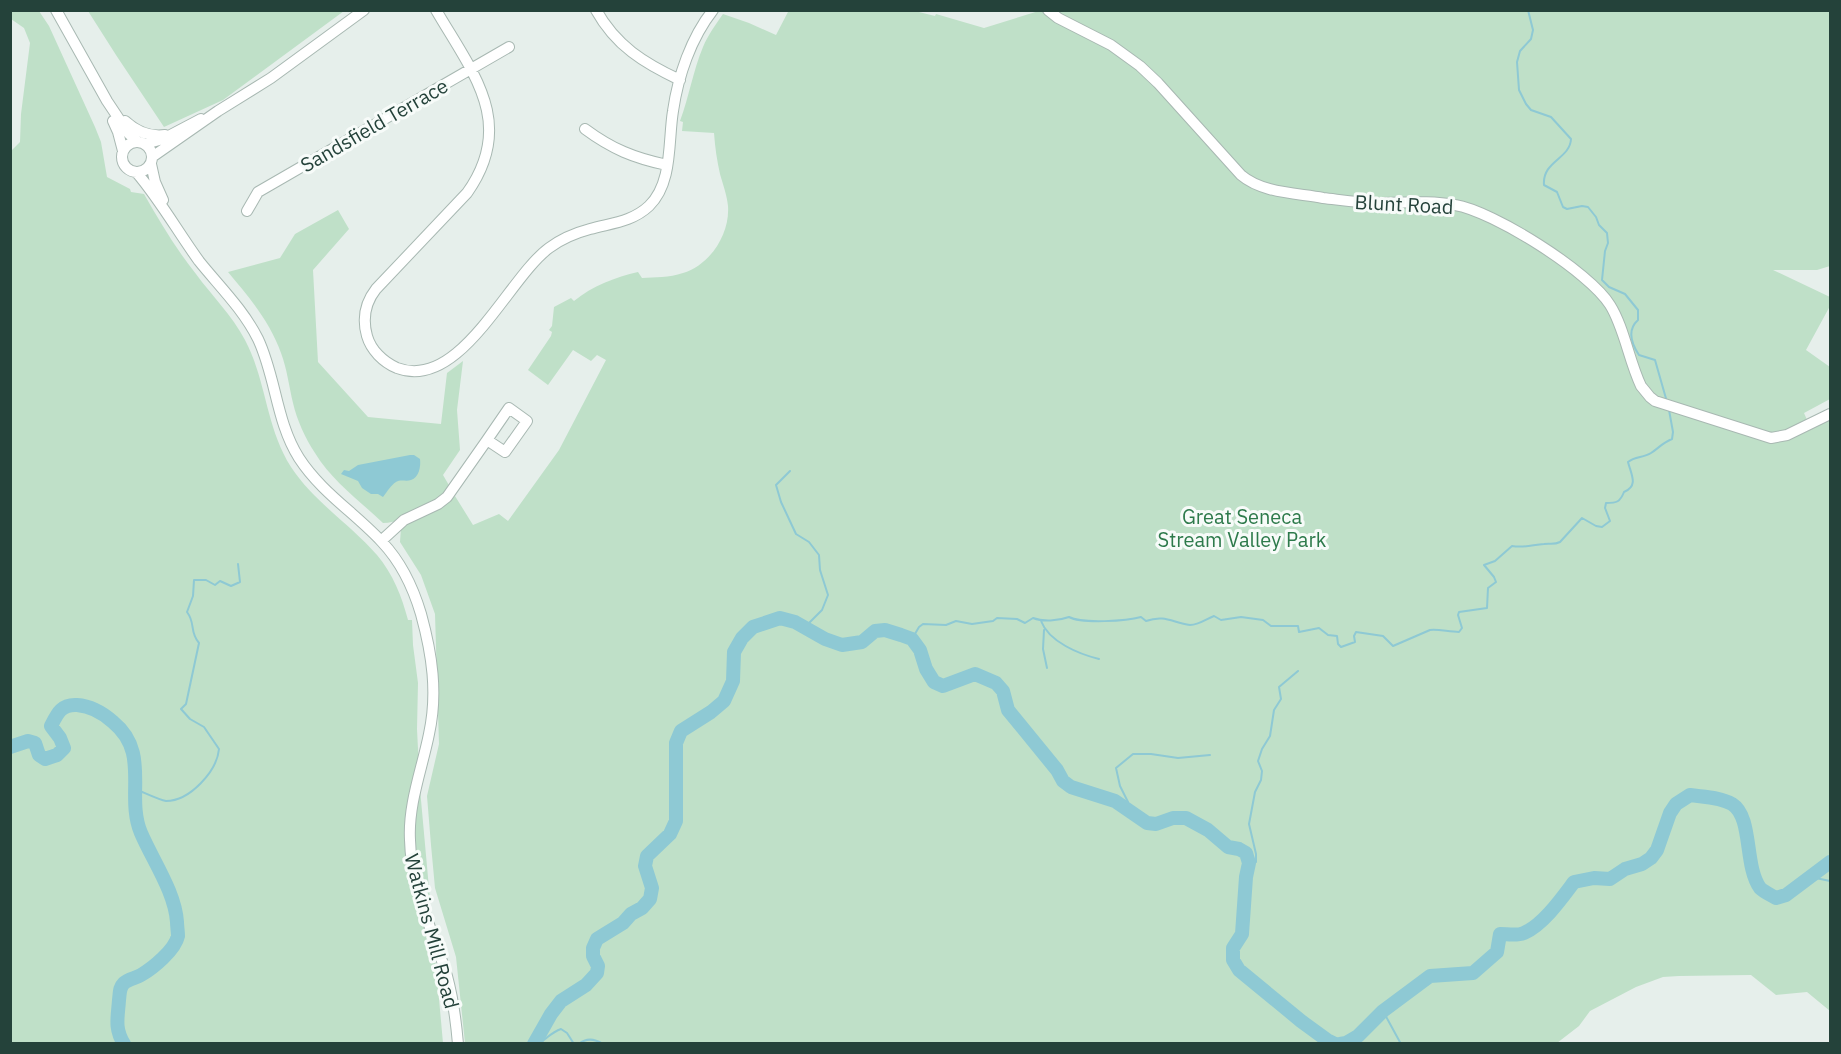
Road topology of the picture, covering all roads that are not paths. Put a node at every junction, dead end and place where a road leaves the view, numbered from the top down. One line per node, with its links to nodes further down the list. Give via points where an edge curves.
1 (56, 10): 10 (street)
2 (364, 10): 11 (street, via 271,78)
3 (436, 10): 8 (street)
4 (596, 10): 9 (street, via 624,47)
5 (713, 10): 9 (street)
6 (1047, 10): 21 (street, Blunt Road, via 1111,45 1140,66 1249,182 1360,203 1457,205 1496,220 1545,248 1595,287 1610,304 1641,386 1650,398 1771,438 1787,435)
7 (509, 47): 8 (street, Sandsfield Terrace)
8 (471, 69): 17 (street, via 490,120 487,157 467,193 376,289 366,308 364,325 369,342 378,356 392,366 424,370 464,347 546,250 572,234 625,221 650,205 663,183); 19 (street, Sandsfield Terrace, via 258,192)
9 (680, 80): 17 (street)
10 (107, 101): 13 (street, via 132,128 145,135); 14 (street, via 129,134); 15 (street)
11 (218, 111): 13 (street); 16 (street)
12 (585, 129): 17 (street, via 622,152)
13 (170, 135): 14 (street, via 154,143)
14 (142, 143): 15 (street, via 129,144); 16 (street, via 152,152)
15 (123, 151): 18 (street, via 124,166)
16 (152, 161): 18 (street, via 145,171); 20 (street, Watkins Mill Road, via 155,182)
17 (667, 165)
18 (137, 173): 20 (street, Watkins Mill Road)
19 (247, 210)
20 (172, 219): 23 (street, Watkins Mill Road, via 257,337 283,425 301,461 325,490)
21 (1830, 414)
22 (487, 440): 23 (street, via 447,497 404,520)
23 (381, 541): 24 (street, Watkins Mill Road, via 409,581 420,611 434,676 433,709 412,805 409,838 416,887 447,977)
24 (458, 1044)

